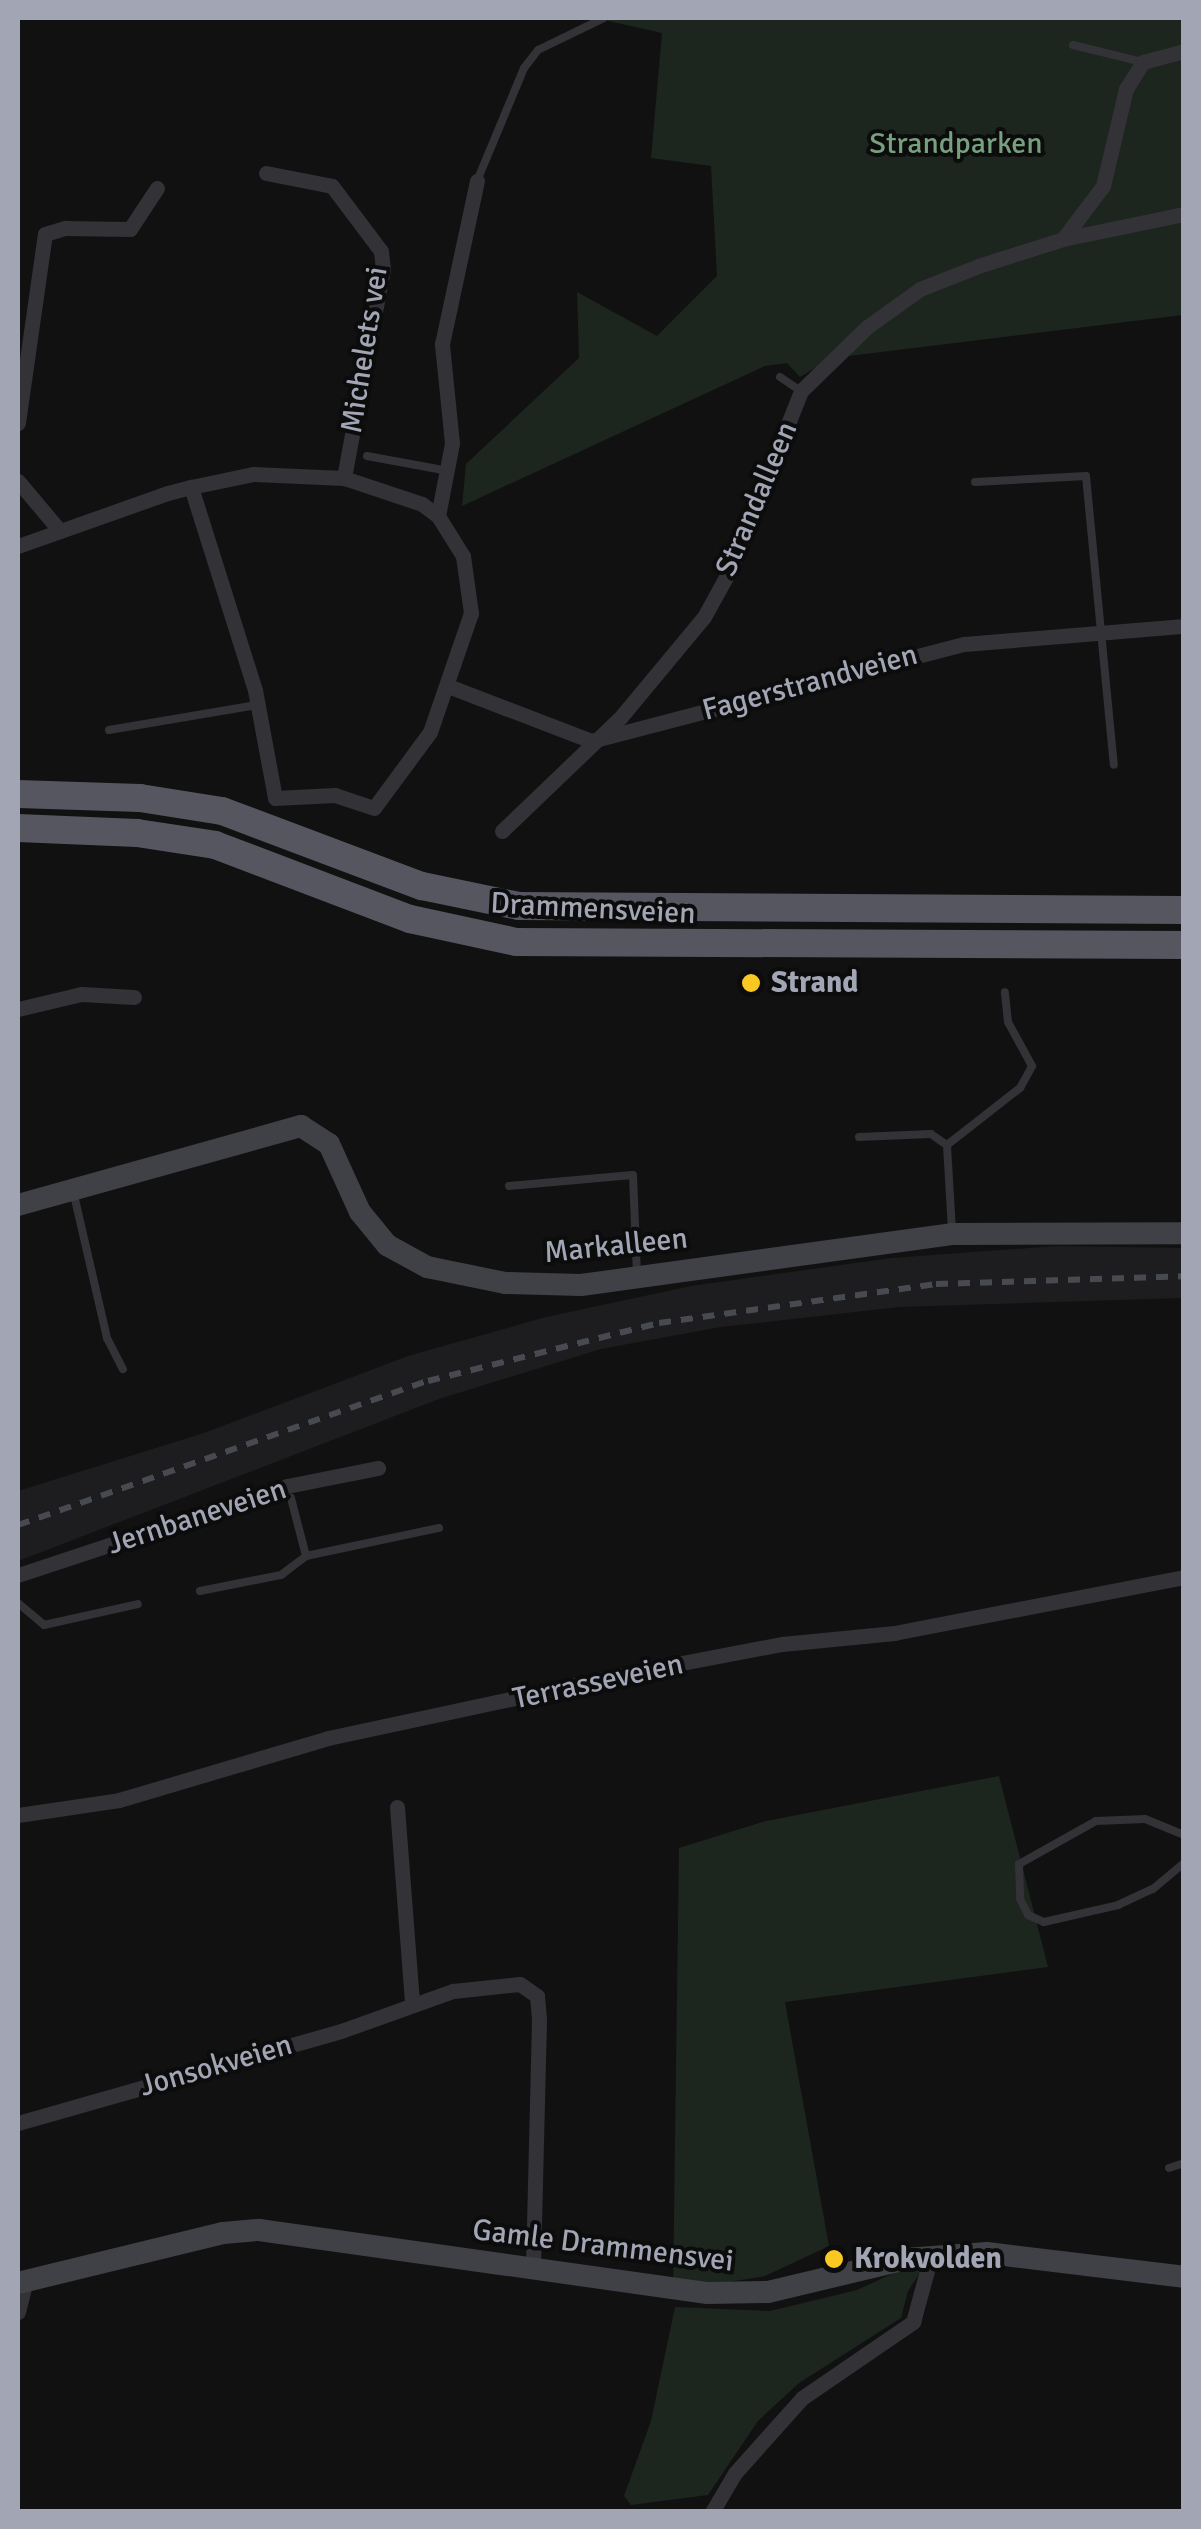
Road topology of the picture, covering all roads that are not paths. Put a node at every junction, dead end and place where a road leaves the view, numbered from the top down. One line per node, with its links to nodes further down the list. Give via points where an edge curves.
1 (604, 18): 6 (lane, via 550,42 524,68)
2 (1074, 45): 4 (lane)
3 (1184, 51): 4 (street)
4 (1143, 62): 9 (street, via 1126,89 1102,186)
5 (266, 173): 15 (street, Michelets vei, via 332,186 380,251 383,269)
6 (477, 181): 14 (street, via 442,344)
7 (157, 188): 12 (street, via 130,229 45,234)
8 (1184, 214): 9 (street, Strandalleen)
9 (1063, 239): 11 (street, Strandalleen, via 920,289 867,327)
10 (780, 377): 11 (lane)
11 (801, 391): 27 (street, Strandalleen, via 731,568 704,617 620,718)
12 (18, 423)
13 (367, 456): 14 (lane)
14 (449, 471): 19 (street)
15 (344, 478): 18 (street, via 253,474); 19 (street, via 405,497)
16 (18, 480): 20 (street)
17 (975, 482): 23 (lane, via 1086,476)
18 (190, 487): 20 (street); 25 (street)
19 (438, 516): 24 (street, via 463,556 470,586 471,613)
20 (60, 531): 21 (street)
21 (18, 546)
22 (1184, 626): 23 (street, Fagerstrandveien)
23 (1099, 631): 27 (street, Fagerstrandveien, via 1010,637 918,654); 28 (lane)
24 (448, 686): 25 (street, via 418,755 374,808 335,795 275,798); 27 (street)
25 (259, 705): 26 (lane)
26 (109, 730)
27 (591, 741): 31 (street, Strandalleen)
28 (1114, 766)
29 (18, 794): 32 (highway, Drammensveien, via 140,798 222,810 422,886 519,906)
30 (18, 828): 33 (highway, Drammensveien, via 137,833 215,846 410,919 516,942)
31 (502, 831)
32 (1184, 910)
33 (1184, 946)
34 (1006, 992): 38 (lane, via 1008,1022 1032,1066 1020,1088)
35 (134, 997): 36 (street, via 82,994)
36 (18, 1009)
37 (860, 1136): 38 (lane, via 931,1134)
38 (947, 1146): 43 (lane)
39 (509, 1186): 44 (lane, via 633,1175)
40 (72, 1190): 41 (main road, Markalleen); 44 (main road, Markalleen, via 301,1126 329,1144 381,1251 494,1282 555,1286); 45 (lane, via 107,1338)
41 (18, 1205)
42 (1184, 1233): 43 (main road, Markalleen)
43 (954, 1234): 44 (main road, Markalleen)
44 (637, 1277)
45 (123, 1369)
46 (378, 1468): 50 (street, Jernbaneveien, via 287,1486)
47 (292, 1498): 49 (lane)
48 (439, 1528): 49 (lane)
49 (306, 1556): 52 (lane, via 281,1575)
50 (18, 1575)
51 (1184, 1577): 56 (street, Terrasseveien, via 894,1633 782,1644 640,1670 328,1738 119,1800)
52 (200, 1591)
53 (18, 1603): 54 (lane, via 44,1625)
54 (138, 1604)
55 (398, 1807): 59 (street)
56 (18, 1816)
57 (1184, 1835): 58 (lane, via 1144,1819 1096,1822 1018,1864 1020,1899 1028,1915 1044,1922 1118,1906)
58 (1184, 1863)
59 (412, 2002): 60 (street, Jonsokveien, via 340,2031); 64 (street, Jonsokveien, via 502,1984 520,1984 538,1996)
60 (18, 2123)
61 (1184, 2162): 62 (lane)
62 (1169, 2168)
63 (931, 2256): 64 (main road, Gamle Drammensvei, via 738,2294); 65 (main road, Gamle Drammensvei, via 1023,2256); 68 (street, via 914,2322 802,2398 736,2473)
64 (533, 2269): 66 (main road, Gamle Drammensvei, via 259,2230)
65 (1184, 2278)
66 (21, 2283): 67 (street)
67 (18, 2312)
68 (712, 2512)

